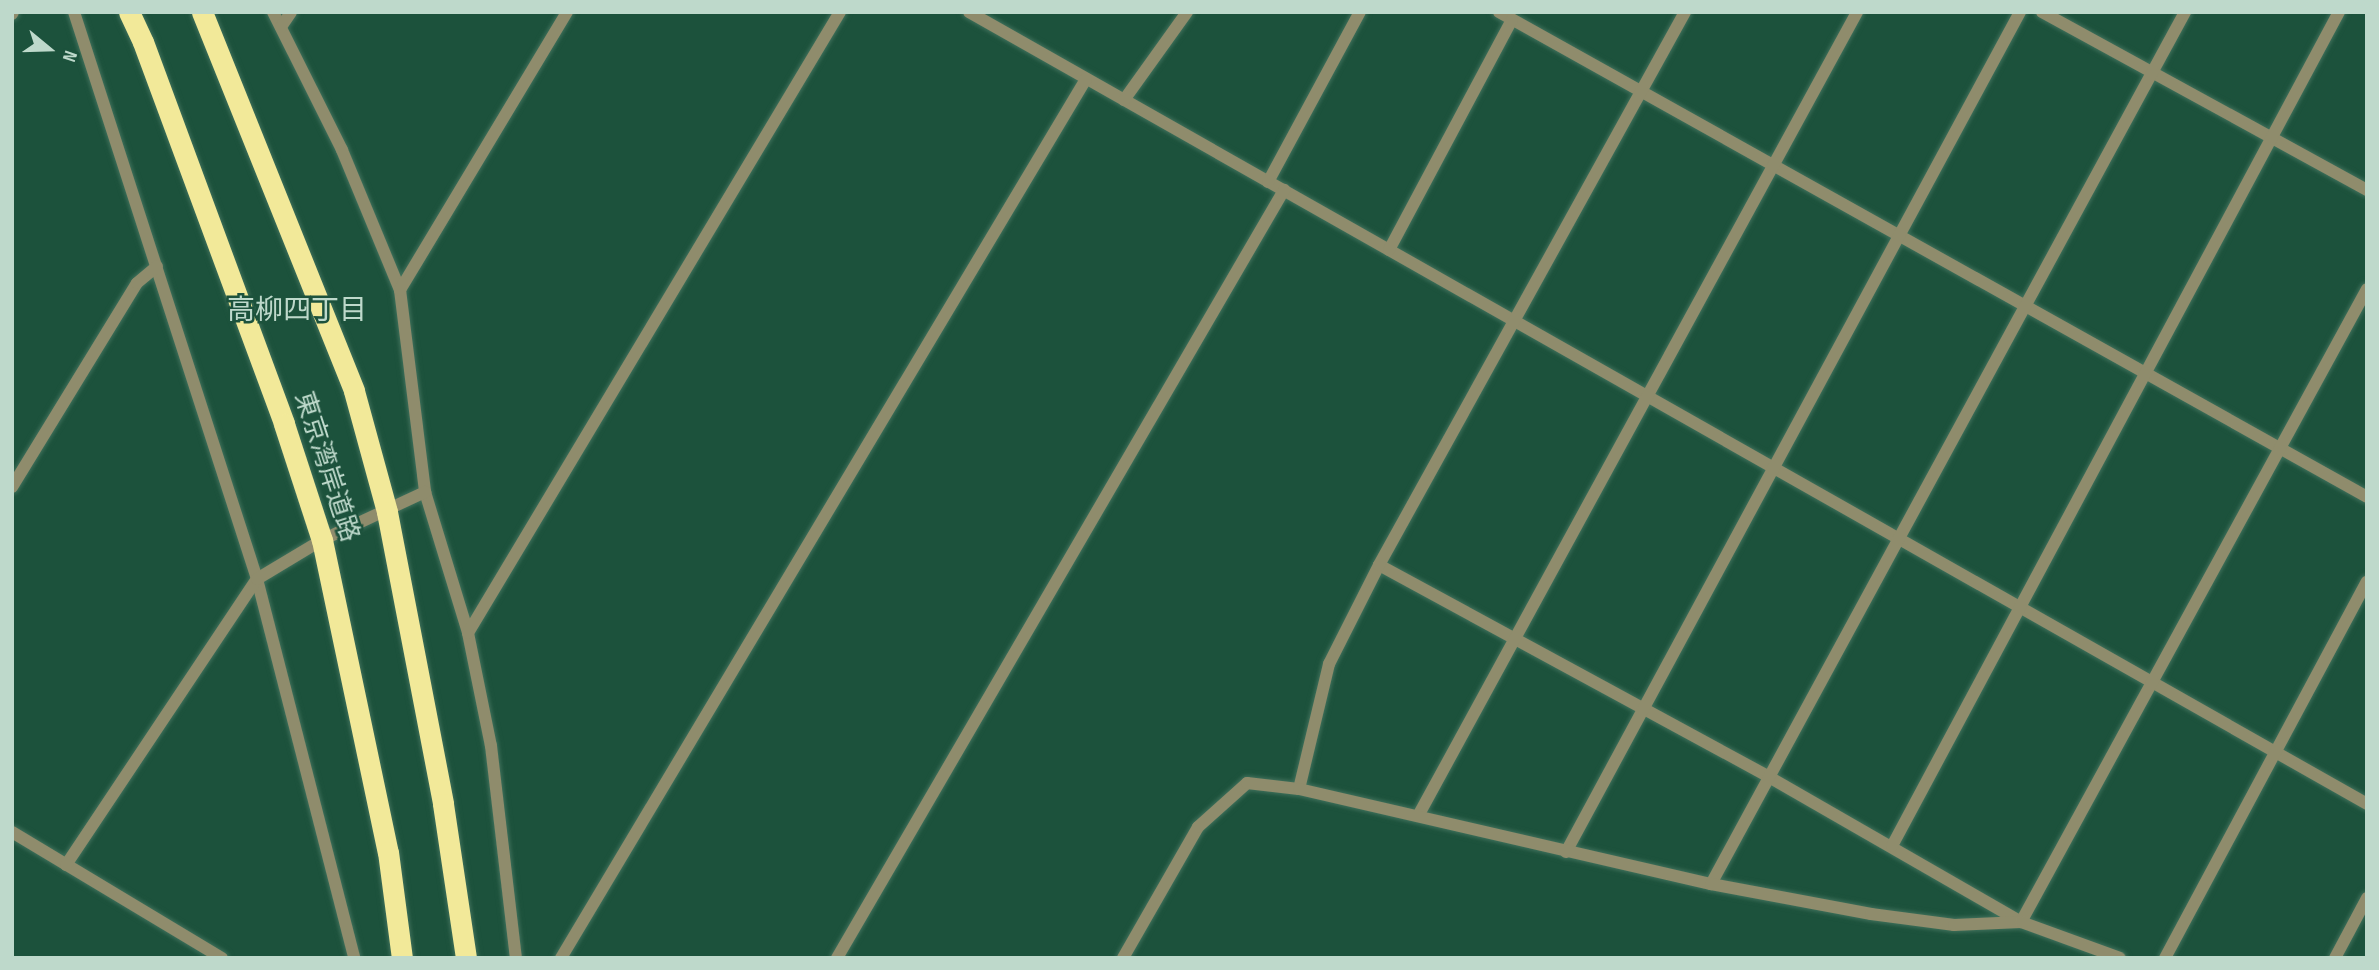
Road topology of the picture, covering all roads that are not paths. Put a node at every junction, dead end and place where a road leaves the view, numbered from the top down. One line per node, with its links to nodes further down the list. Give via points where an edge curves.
1 (74, 12): 31 (street)
2 (129, 12): 45 (highway, 東京湾岸道路, via 284,424)
3 (202, 12): 43 (highway, 東京湾岸道路, via 354,391)
4 (273, 12): 19 (street)
5 (291, 12): 19 (street)
6 (568, 12): 33 (street)
7 (840, 12): 50 (street)
8 (969, 12): 21 (street)
9 (1187, 12): 23 (street)
10 (1360, 12): 26 (street)
11 (1499, 12): 18 (street)
12 (1685, 12): 22 (street)
13 (1857, 12): 25 (street)
14 (2020, 12): 29 (street)
15 (2042, 12): 20 (street)
16 (2185, 12): 20 (street)
17 (2339, 12): 24 (street)
18 (1512, 20): 22 (street); 30 (street)
19 (281, 27): 33 (street, via 342,150)
20 (2152, 72): 24 (street); 34 (street)
21 (1086, 79): 23 (street); 71 (street)
22 (1641, 91): 25 (street); 35 (street)
23 (1124, 100): 26 (street)
24 (2272, 138): 28 (street); 36 (street)
25 (1774, 165): 29 (street); 37 (street)
26 (1268, 181): 27 (street)
27 (1284, 190): 30 (street); 72 (street)
28 (2367, 190)
29 (1899, 236): 34 (street); 39 (street)
30 (1389, 250): 35 (street)
31 (157, 266): 40 (street, via 137,283); 47 (street)
32 (2367, 289): 38 (street)
33 (400, 290): 41 (street)
34 (2025, 306): 36 (street); 44 (street)
35 (1515, 322): 37 (street); 46 (street)
36 (2146, 374): 38 (street); 49 (street)
37 (1647, 396): 39 (street); 51 (street)
38 (2280, 449): 42 (street); 52 (street)
39 (1773, 468): 44 (street); 53 (street)
40 (12, 487)
41 (425, 492): 43 (street); 50 (street)
42 (2367, 497)
43 (387, 512): 45 (street); 69 (highway, 東京湾岸道路, via 443,804)
44 (1899, 539): 49 (street); 55 (street)
45 (322, 540): 47 (street); 68 (highway, 東京湾岸道路, via 388,852)
46 (1379, 565): 51 (street); 56 (street, via 1329,664)
47 (257, 579): 62 (street); 67 (street)
48 (2367, 582): 54 (street)
49 (2019, 607): 52 (street); 60 (street)
50 (468, 633): 70 (street, via 491,746)
51 (1514, 640): 53 (street); 58 (street)
52 (2152, 682): 54 (street); 65 (street)
53 (1643, 709): 55 (street); 61 (street)
54 (2275, 752): 57 (street); 75 (street)
55 (1769, 777): 60 (street); 63 (street)
56 (1299, 789): 58 (street); 73 (street, via 1247,783 1198,827)
57 (2367, 804)
58 (1418, 816): 61 (street)
59 (12, 832): 62 (street)
60 (1892, 846): 65 (street)
61 (1566, 852): 63 (street)
62 (66, 865): 66 (street)
63 (1711, 884): 65 (street, via 1954,925)
64 (2367, 898): 76 (street)
65 (2021, 922): 74 (street)
66 (222, 958)
67 (355, 958)
68 (402, 958)
69 (466, 958)
70 (516, 958)
71 (561, 958)
72 (837, 958)
73 (1123, 958)
74 (2120, 958)
75 (2165, 958)
76 (2335, 958)

